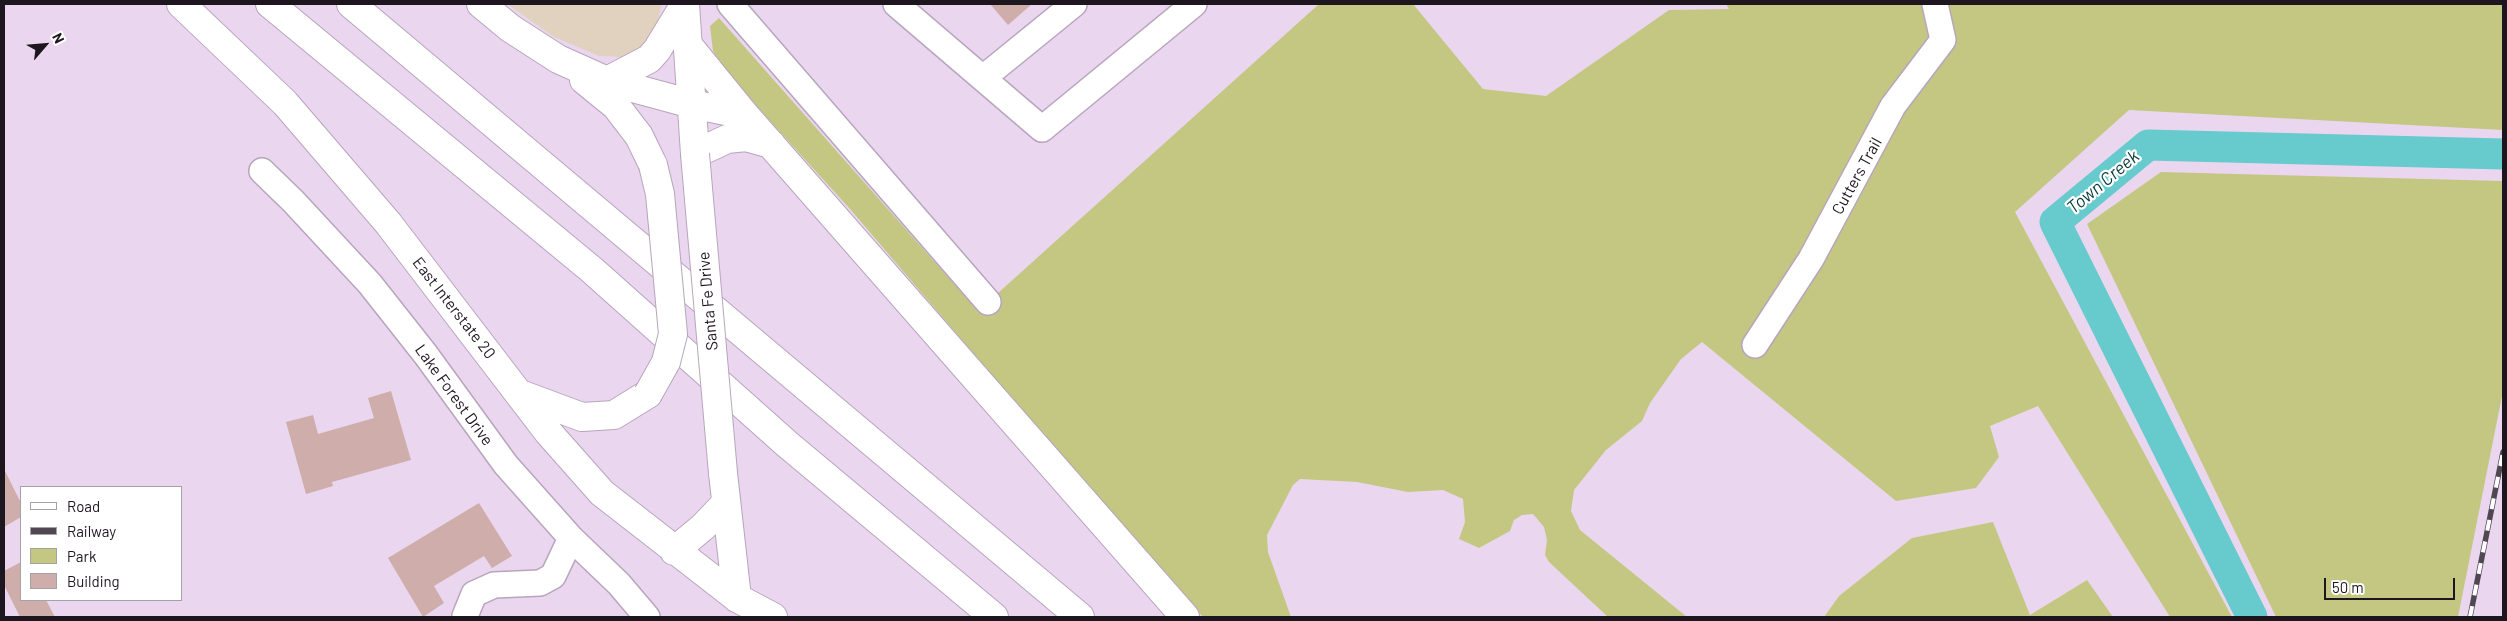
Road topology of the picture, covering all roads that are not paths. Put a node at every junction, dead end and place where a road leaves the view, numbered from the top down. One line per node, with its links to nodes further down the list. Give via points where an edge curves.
1 (181, 4): 22 (main road, East Interstate 20, via 285,102 388,223)
2 (270, 4): 30 (main road, via 592,270 787,444)
3 (351, 4): 31 (main road)
4 (481, 4): 12 (main road)
5 (685, 4): 11 (main road, Santa Fe Drive); 14 (main road, via 649,59)
6 (730, 4): 20 (street)
7 (896, 4): 13 (street)
8 (1074, 4): 13 (street)
9 (1194, 4): 13 (street, via 1042,129)
10 (1935, 4): 21 (street, Cutters Trail, via 1943,40 1893,106 1815,251)
11 (688, 46): 15 (main road, Santa Fe Drive); 16 (main road)
12 (558, 60): 14 (main road); 22 (main road, bridge, via 616,106 639,136 653,165 660,194 673,334 666,362 648,394 614,415 582,417)
13 (983, 78)
14 (608, 82): 15 (main road)
15 (692, 104): 16 (main road); 18 (main road, Santa Fe Drive)
16 (745, 115): 17 (main road)
17 (771, 144): 18 (main road, via 746,137 727,139); 32 (main road)
18 (695, 154): 23 (main road, Santa Fe Drive, bridge)
19 (262, 171): 24 (street, Lake Forest Drive, via 370,284 506,465)
20 (988, 302)
21 (1754, 345)
22 (520, 394): 25 (main road, East Interstate 20, via 548,432 602,493)
23 (725, 504): 25 (main road, via 704,527); 26 (main road, Santa Fe Drive)
24 (571, 538): 27 (street, Lake Forest Drive, via 619,584); 28 (street, via 553,576 540,583 494,585 474,594)
25 (674, 551): 26 (main road, East Interstate 20)
26 (740, 608): 29 (main road, East Interstate 20)
27 (642, 615)
28 (465, 616)
29 (773, 617)
30 (994, 617)
31 (1080, 617)
32 (1184, 617)

